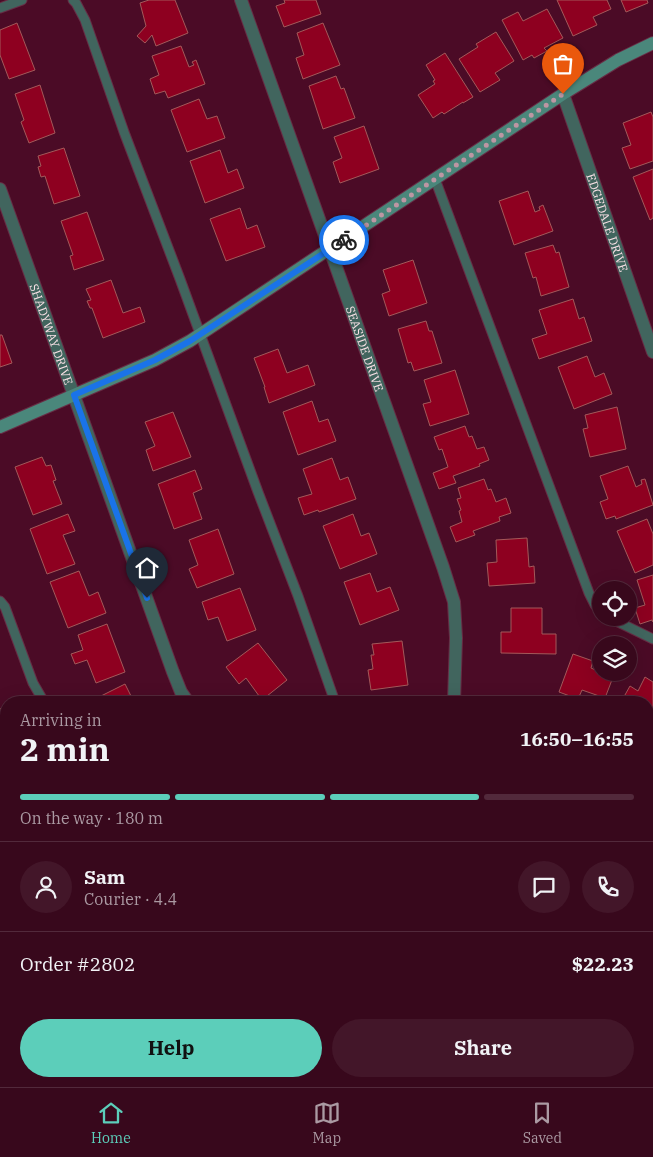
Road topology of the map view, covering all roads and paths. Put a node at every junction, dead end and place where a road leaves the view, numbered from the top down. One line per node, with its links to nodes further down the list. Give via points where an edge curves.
1 (22, 0): 4 (lane)
2 (73, 0): 10 (lane, via 84,20)
3 (241, 0): 9 (street, SEASIDE DRIVE)
4 (0, 8)
5 (653, 43): 6 (street)
6 (563, 94): 7 (street); 11 (street, EDGEDALE DRIVE)
7 (434, 180): 9 (street); 14 (lane)
8 (0, 189): 12 (street, SHADYWAY DRIVE)
9 (330, 249): 10 (street); 21 (street, SEASIDE DRIVE, via 454,602)
10 (200, 334): 12 (street, via 155,360); 20 (lane)
11 (653, 352)
12 (74, 395): 13 (street); 19 (street, SHADYWAY DRIVE)
13 (0, 427)
14 (592, 600)
15 (0, 601): 18 (lane)
16 (626, 626): 17 (lane)
17 (653, 640)
18 (40, 696)
19 (184, 696)
20 (333, 696)
21 (454, 696)

